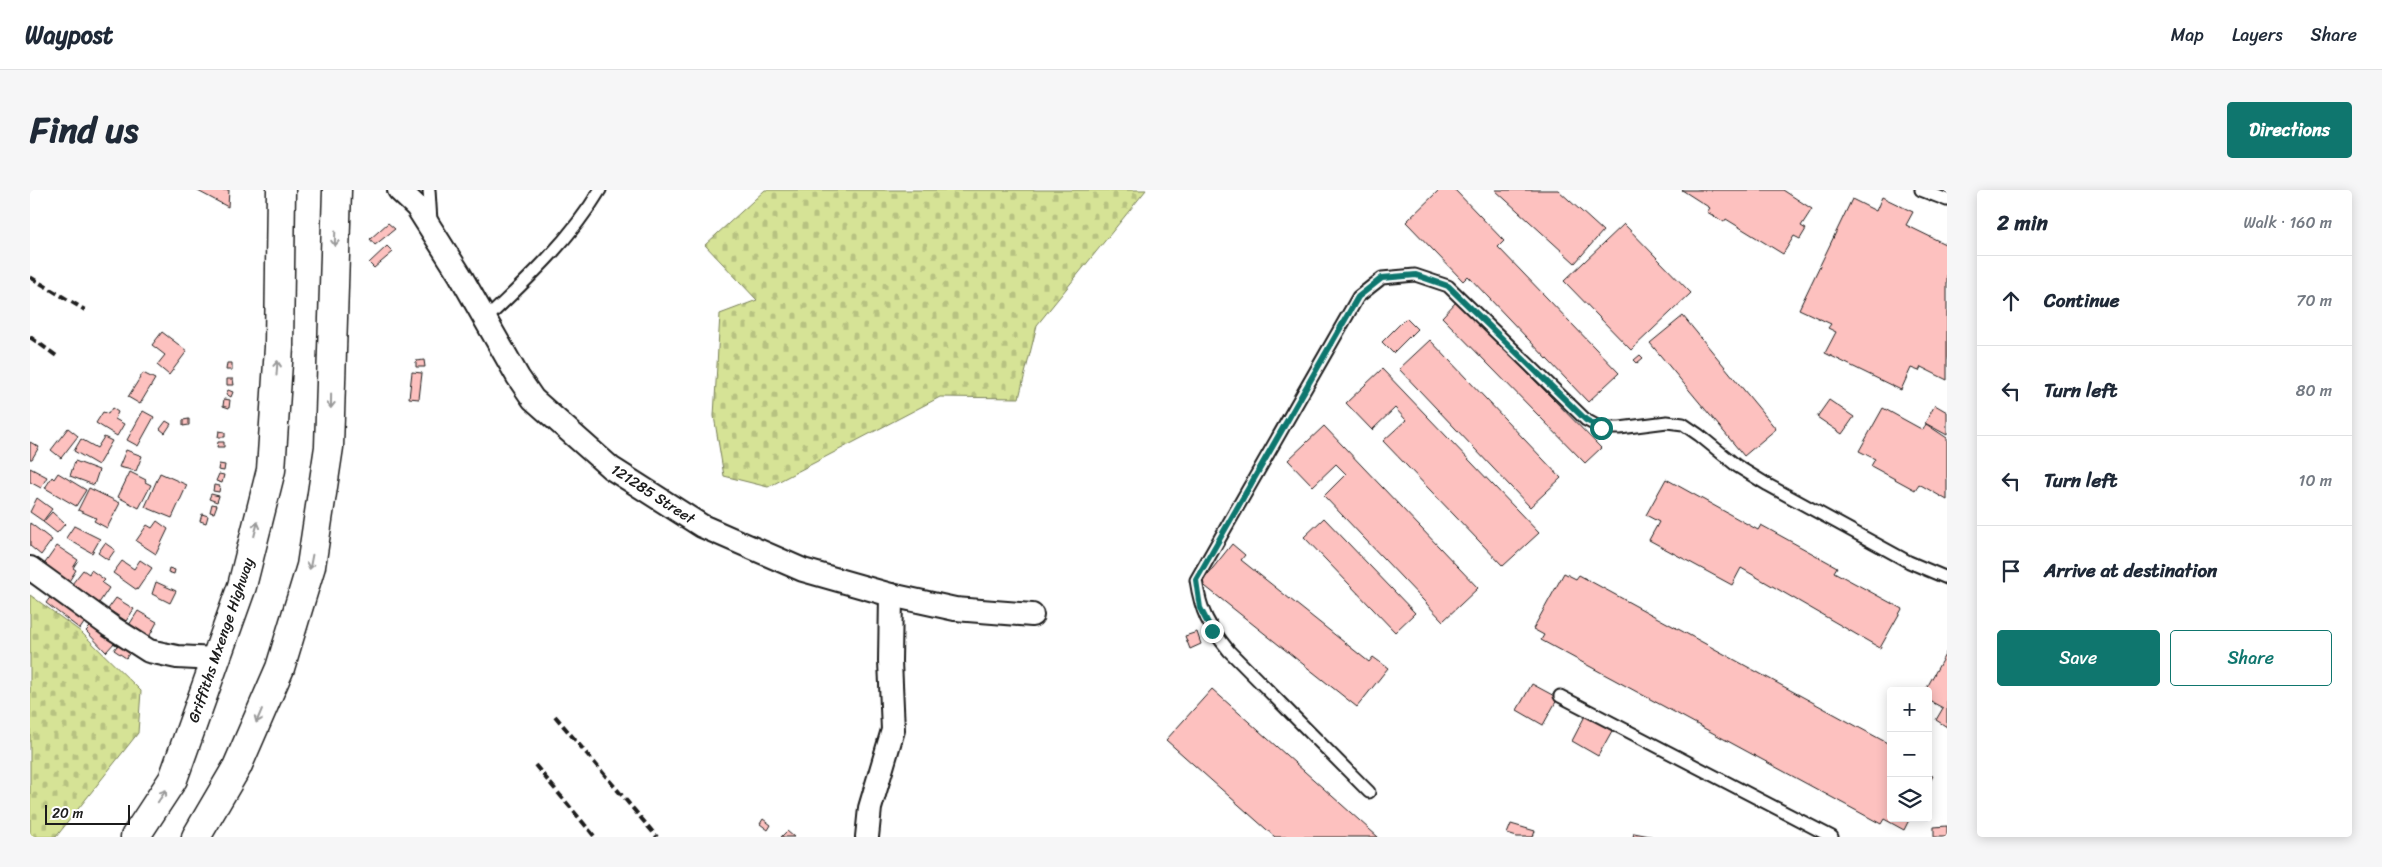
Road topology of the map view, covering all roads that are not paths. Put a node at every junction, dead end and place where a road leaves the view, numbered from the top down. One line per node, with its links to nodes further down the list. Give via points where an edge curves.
1 (281, 190): 14 (street, Griffiths Mxenge Highway, one-way to 1, via 242,586 271,470 279,347)
2 (337, 190): 18 (street, one-way to 18, via 329,447 311,566 280,668 237,767)
3 (399, 190): 8 (street, 121285 Street, via 418,207)
4 (429, 190): 8 (lane)
5 (600, 190): 9 (lane, via 586,213 543,265)
6 (1921, 190): 7 (lane)
7 (1947, 200)
8 (432, 230): 9 (street, 121285 Street)
9 (485, 320): 12 (street, 121285 Street, via 533,399 611,468 702,526 726,537 803,570)
10 (30, 568): 14 (street, via 149,651)
11 (1947, 578): 16 (lane, via 1909,562 1768,485 1737,466 1683,424 1667,422 1601,428 1586,420 1448,286 1416,275 1382,278 1358,297 1196,580 1200,608 1212,631)
12 (891, 595): 13 (street, 121285 Street, via 955,609); 19 (street, via 893,730 870,808)
13 (1032, 615)
14 (216, 660): 17 (street, Griffiths Mxenge Highway, one-way to 14, via 173,779)
15 (1560, 696): 20 (lane)
16 (1369, 792)
17 (135, 837)
18 (196, 837)
19 (867, 837)
20 (1832, 837)

